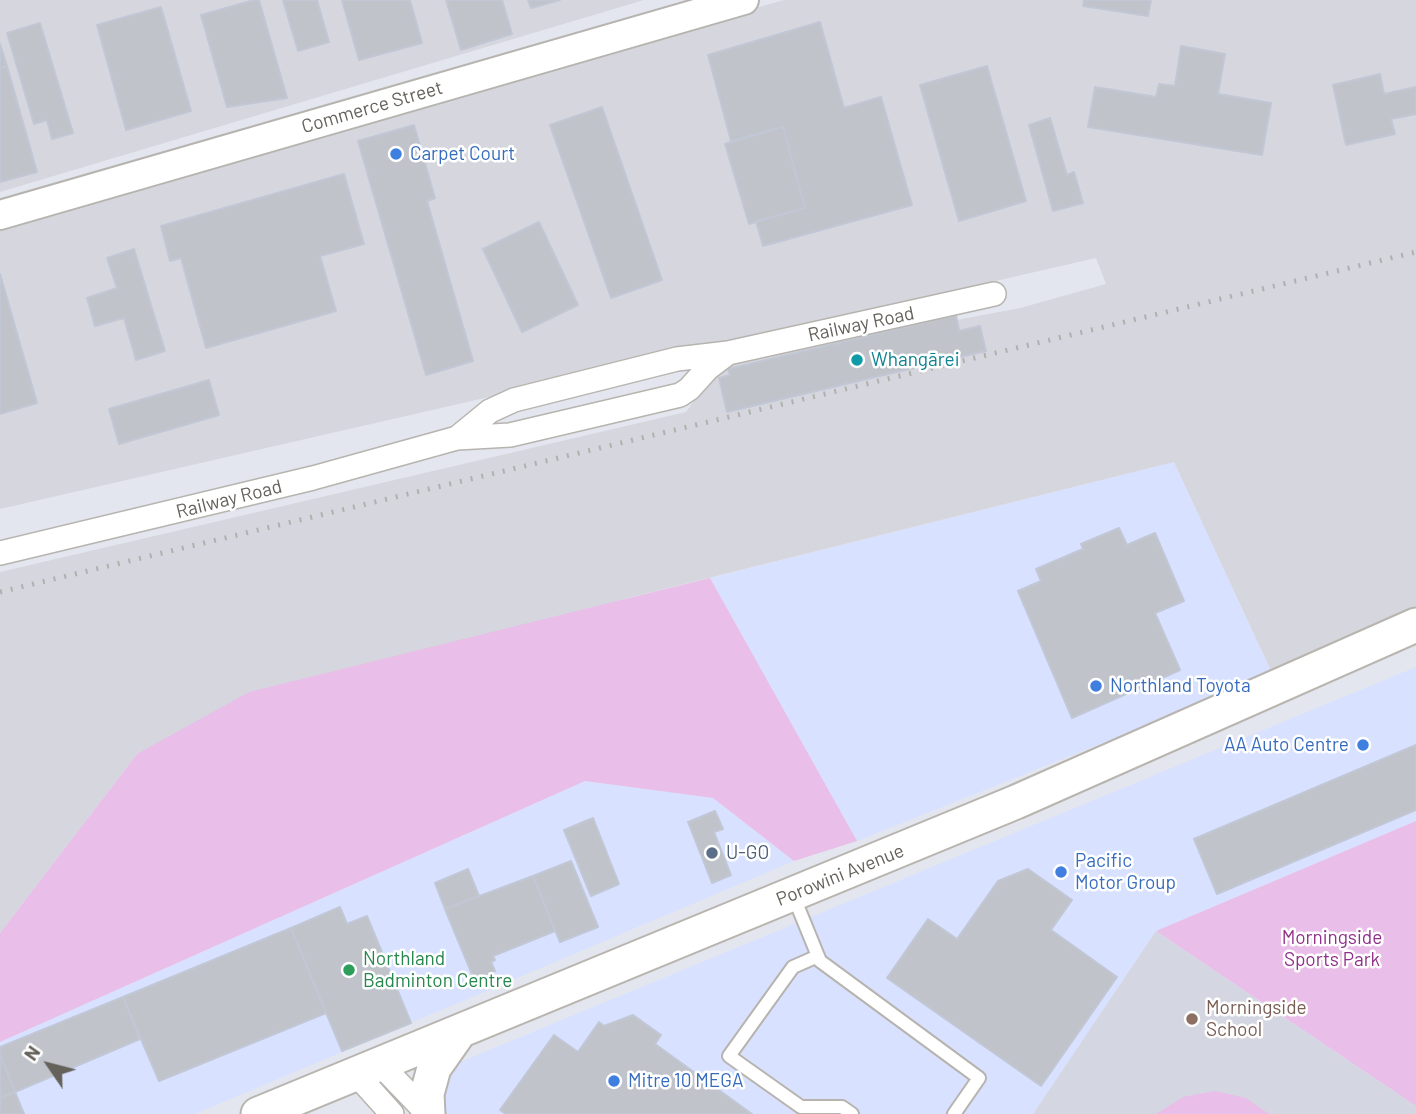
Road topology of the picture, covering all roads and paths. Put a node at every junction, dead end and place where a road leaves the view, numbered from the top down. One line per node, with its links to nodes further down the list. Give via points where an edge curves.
1 (744, 0): 2 (street, Commerce Street)
2 (0, 215)
3 (994, 294): 4 (street, Railway Road)
4 (728, 353): 5 (street, Railway Road, via 677,359 510,401); 5 (street, Railway Road, via 683,394 510,435)
5 (457, 438): 6 (street, Railway Road, via 313,478)
6 (0, 553)
7 (1416, 625): 8 (main road, Porowini Avenue, via 1034,794)
8 (793, 894): 9 (lane); 10 (main road, Porowini Avenue)
9 (818, 956): 15 (lane, via 793,967 729,1056 801,1107 842,1107); 16 (lane, via 979,1078)
10 (460, 1031): 11 (main road, Porowini Avenue); 14 (main road, via 434,1068 427,1094)
11 (368, 1069): 12 (main road, Porowini Avenue); 13 (street); 14 (street)
12 (258, 1114)
13 (392, 1114)
14 (428, 1114)
15 (852, 1114)
16 (954, 1114)

